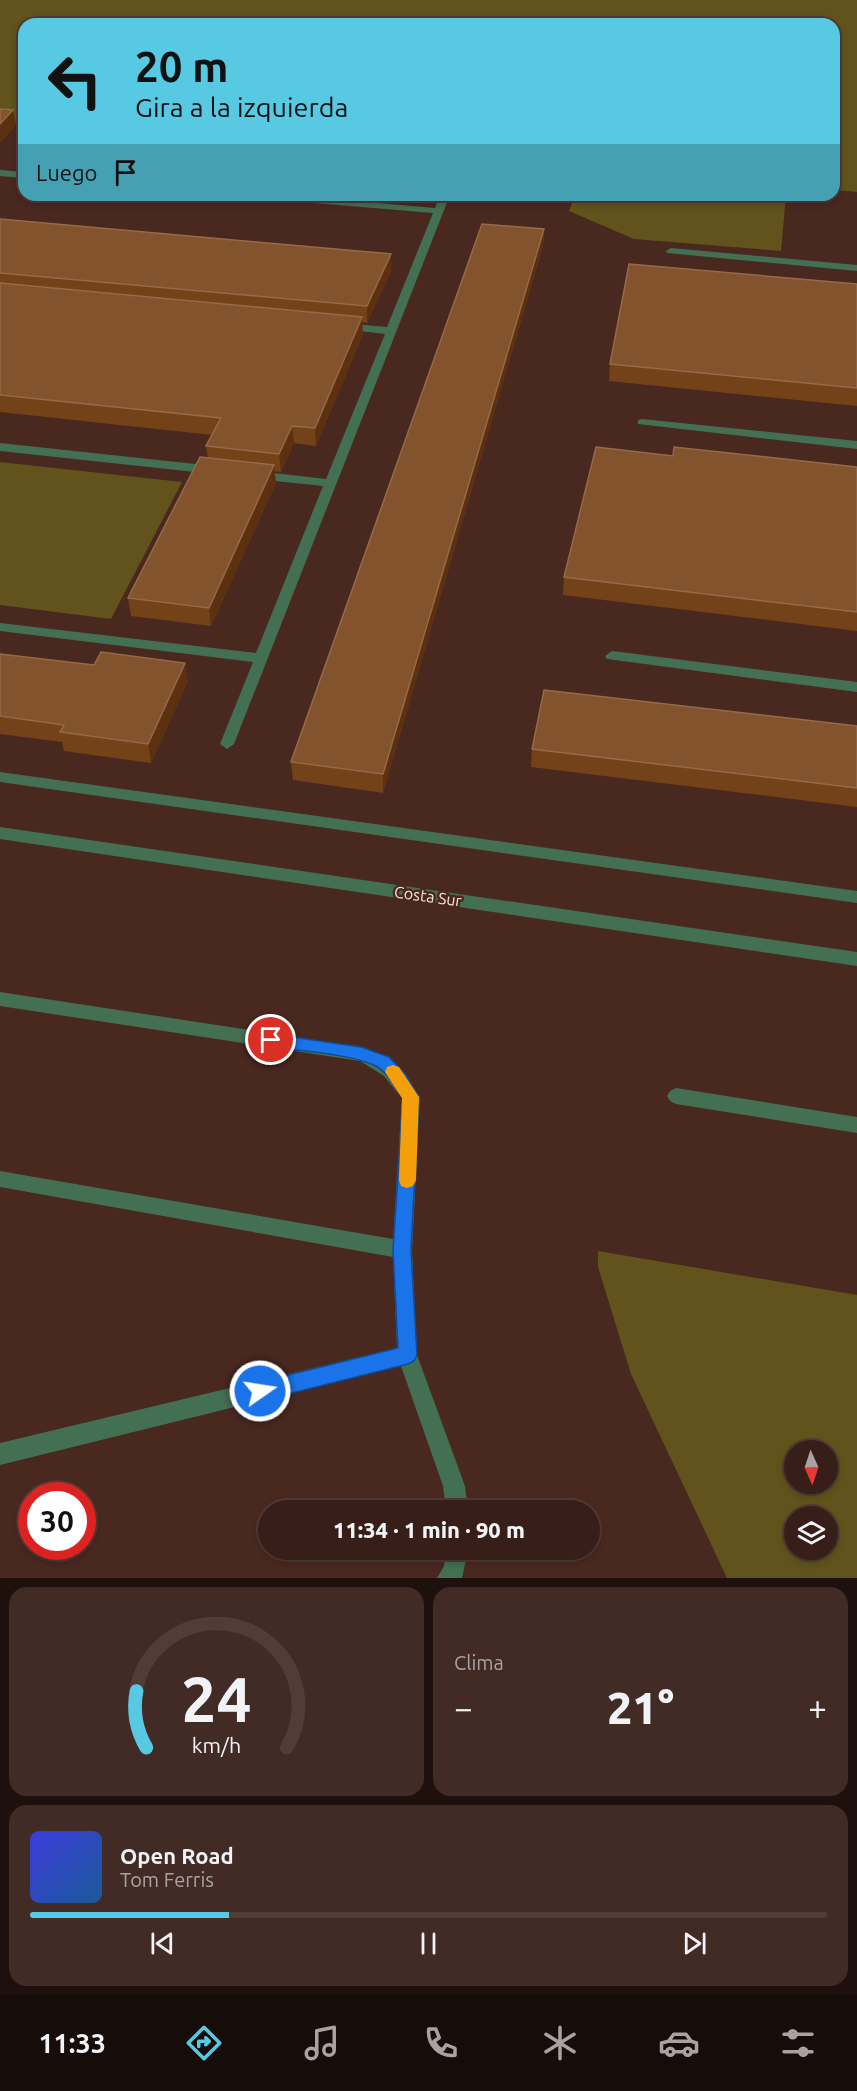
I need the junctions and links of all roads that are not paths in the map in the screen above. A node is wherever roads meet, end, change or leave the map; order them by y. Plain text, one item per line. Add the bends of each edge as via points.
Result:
1 (0, 173) edge
2 (18, 174) edge
3 (324, 201) edge
4 (442, 201) edge
5 (438, 211) junction
6 (671, 251) dead end
7 (857, 268) edge
8 (332, 325) edge
9 (391, 331) junction
10 (642, 422) dead end
11 (857, 445) edge
12 (0, 447) edge
13 (224, 471) edge
14 (248, 474) edge
15 (330, 483) junction
16 (0, 627) edge
17 (612, 656) dead end
18 (261, 658) junction
19 (857, 687) edge
20 (226, 744) dead end
21 (0, 777) edge
22 (0, 833) edge
23 (857, 897) edge
24 (857, 959) edge
25 (0, 999) edge
26 (676, 1096) dead end
27 (857, 1125) edge
28 (0, 1179) edge
29 (402, 1250) junction
30 (408, 1355) junction
31 (0, 1454) edge
32 (456, 1500) edge
33 (456, 1560) edge
34 (448, 1578) edge

1 - 2 street
3 - 5 street
4 - 5 street
5 - 9 street
6 - 7 street
8 - 9 street
9 - 15 street
10 - 11 street
12 - 13 street
14 - 15 street
15 - 18 street
16 - 18 street
17 - 19 street
18 - 20 street
21 - 23 street
22 - 24 street, Costa Sur
25 - 29 street via 361,1054 383,1062 411,1097
26 - 27 street
28 - 29 street
29 - 30 street
30 - 31 street
30 - 32 street
33 - 34 street

